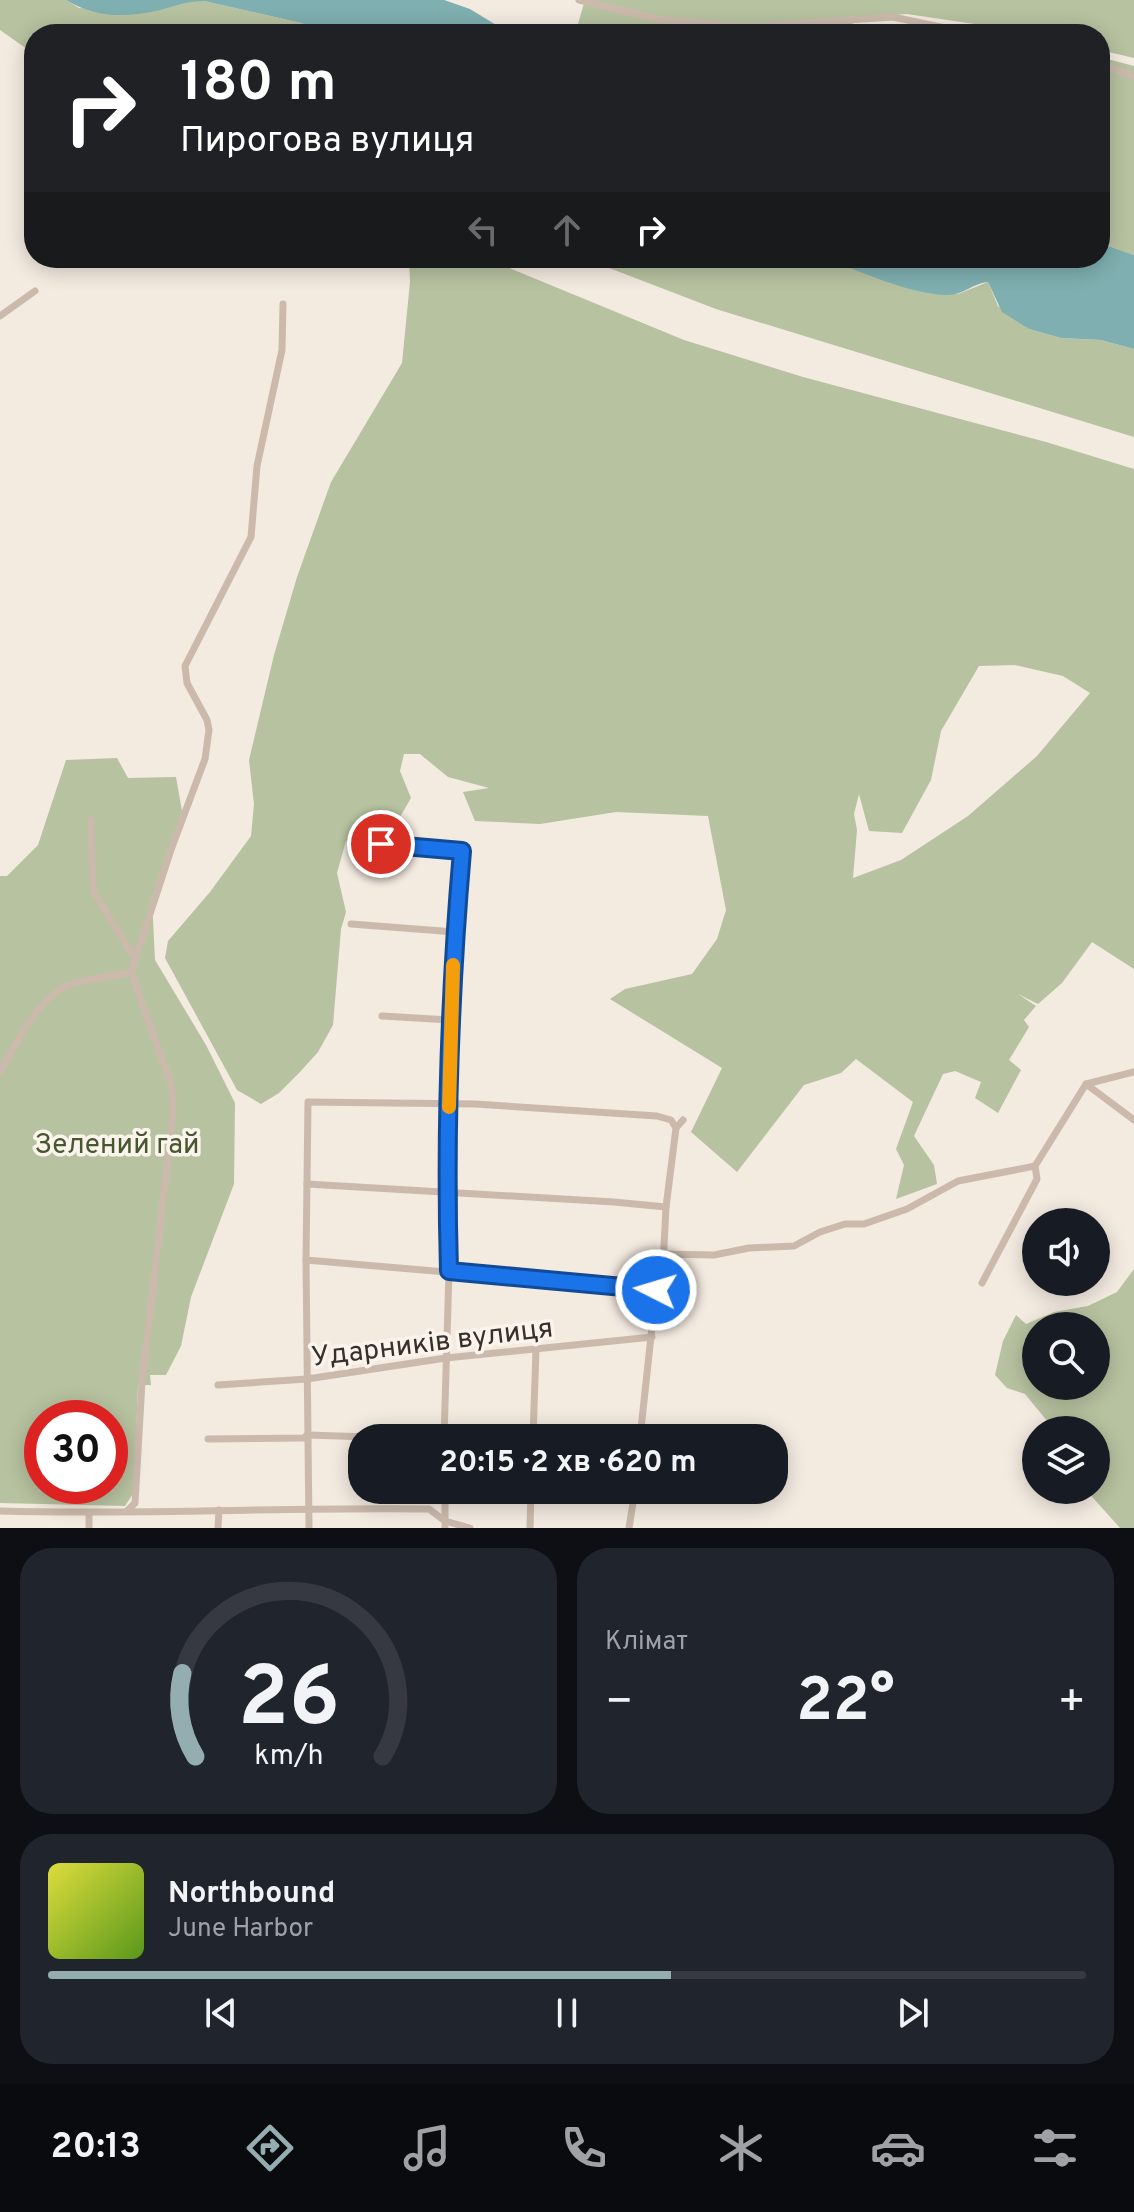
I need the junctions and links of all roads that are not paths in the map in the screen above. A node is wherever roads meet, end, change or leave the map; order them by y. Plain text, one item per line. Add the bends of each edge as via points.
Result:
1 (579, 0) edge
2 (711, 24) edge
3 (788, 24) edge
4 (926, 24) edge
5 (1110, 67) edge
6 (1134, 77) edge
7 (35, 291) dead end
8 (283, 304) dead end
9 (0, 316) edge
10 (91, 820) dead end
11 (381, 844) dead end
12 (351, 924) dead end
13 (455, 932) junction
14 (134, 957) junction
15 (131, 972) junction
16 (382, 1016) dead end
17 (450, 1020) junction
18 (0, 1072) edge
19 (1134, 1072) edge
20 (1086, 1084) junction
21 (449, 1103) junction
22 (683, 1120) dead end
23 (1134, 1120) edge
24 (676, 1128) junction
25 (1035, 1166) junction
26 (307, 1184) junction
27 (446, 1191) junction
28 (666, 1207) junction
29 (663, 1254) junction
30 (306, 1260) junction
31 (449, 1271) junction
32 (982, 1283) dead end
33 (656, 1290) junction
34 (652, 1337) junction
35 (536, 1349) junction
36 (446, 1358) junction
37 (307, 1379) junction
38 (218, 1385) dead end
39 (444, 1424) edge
40 (533, 1424) edge
41 (642, 1424) edge
42 (307, 1435) junction
43 (348, 1436) edge
44 (208, 1439) dead end
45 (445, 1504) edge
46 (531, 1504) edge
47 (633, 1504) edge
48 (308, 1507) junction
49 (128, 1510) junction
50 (219, 1510) junction
51 (0, 1511) edge
52 (89, 1514) junction
53 (445, 1525) edge
54 (89, 1528) edge
55 (218, 1528) edge
56 (309, 1528) edge
57 (470, 1528) edge
58 (530, 1528) edge
59 (629, 1528) edge

1 - 2 street via 658,19
3 - 4 street via 893,17
5 - 6 street
7 - 9 street
8 - 14 street via 282,350 257,466 251,537 185,666 187,683 207,720 205,759
10 - 14 street via 93,891
11 - 13 street via 462,851
12 - 13 street
13 - 17 street
14 - 15 street
15 - 18 street via 66,986 29,1021
15 - 49 street via 172,1087 173,1116 142,1382 135,1503
16 - 17 street
17 - 21 street
19 - 20 street
20 - 23 street
20 - 25 street
21 - 24 street via 657,1116 671,1120
21 - 26 street via 308,1102
21 - 27 street
22 - 24 street
24 - 28 street
25 - 29 street via 958,1181 907,1209 820,1232 794,1246 714,1255
25 - 32 street via 1037,1179
26 - 27 street
26 - 30 street
27 - 28 street
27 - 31 street
28 - 29 street
29 - 33 street
30 - 31 street
30 - 37 street
31 - 33 street
31 - 36 street
33 - 34 street
34 - 35 street, Ударників вулиця
34 - 41 street
35 - 36 street, Ударників вулиця
35 - 40 street
36 - 37 street, Ударників вулиця
36 - 39 street
37 - 38 street, Ударників вулиця
37 - 42 street
42 - 43 street
42 - 44 street
42 - 48 street
45 - 53 street
46 - 58 street
47 - 59 street
48 - 50 street
48 - 53 street via 429,1509
48 - 56 street
49 - 50 street
49 - 52 street
50 - 55 street
51 - 52 street
52 - 54 street
53 - 57 street

